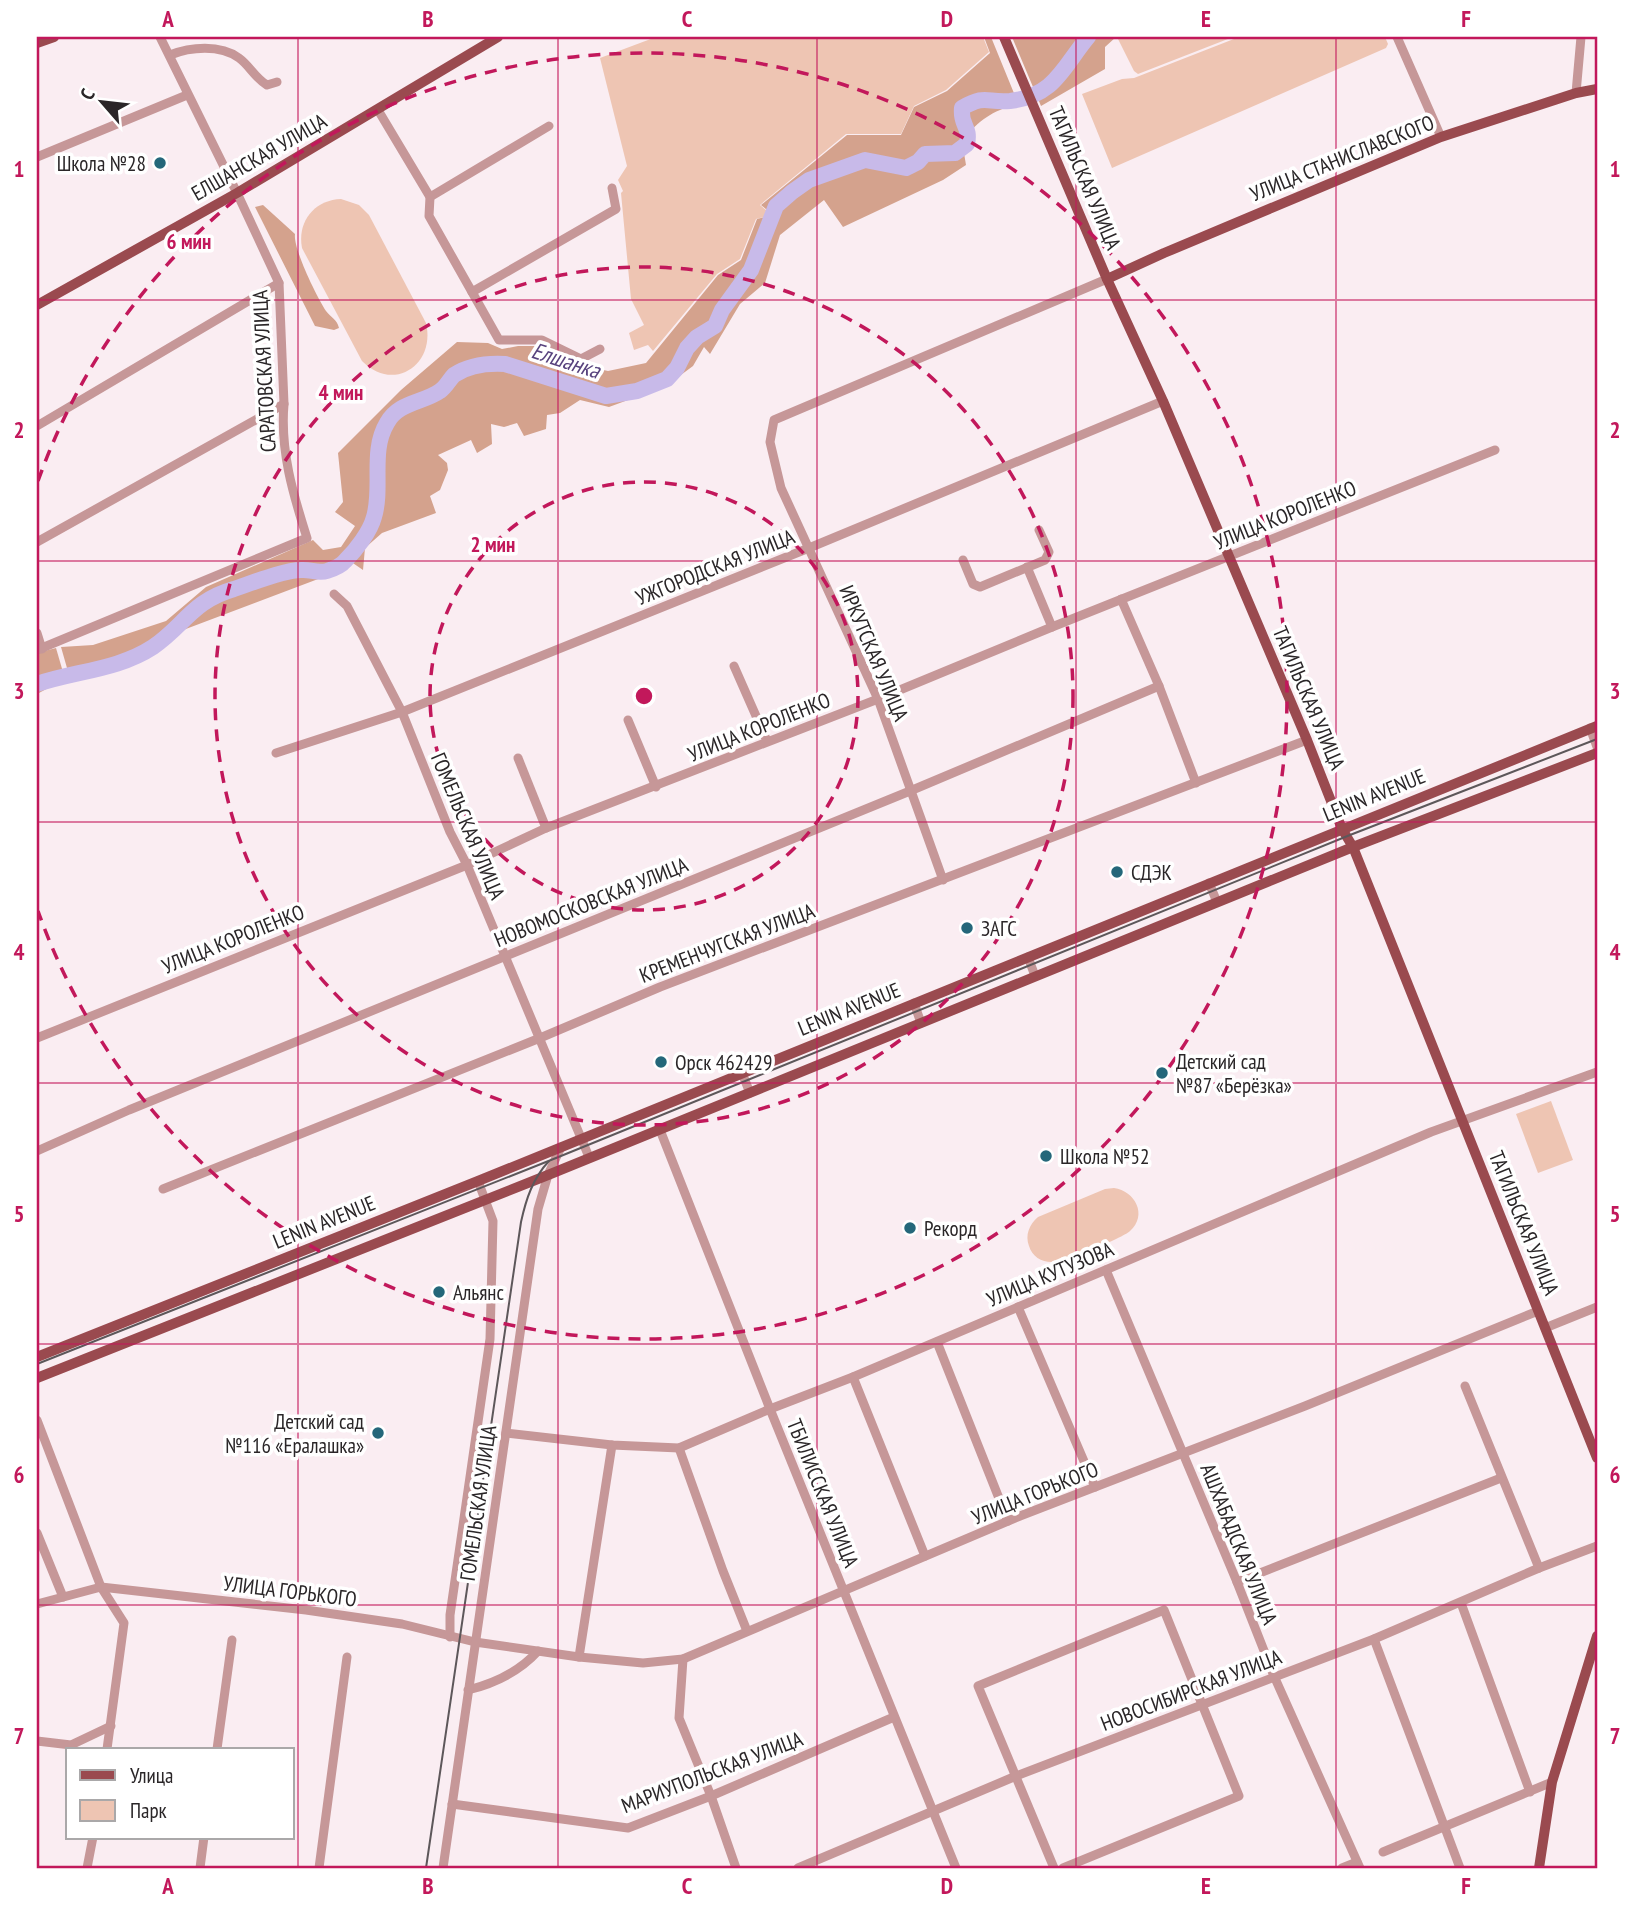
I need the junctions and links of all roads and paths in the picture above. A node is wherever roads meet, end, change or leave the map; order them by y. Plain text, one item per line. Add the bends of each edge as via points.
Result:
1 (54, 37) edge
2 (160, 37) edge
3 (498, 37) edge
4 (1004, 37) edge
5 (1397, 37) edge
6 (1581, 37) edge
7 (37, 43) edge
8 (170, 55) junction
9 (277, 82) dead end
10 (1597, 89) edge
11 (1576, 93) junction
12 (187, 95) junction
13 (378, 110) junction
14 (549, 126) dead end
15 (1441, 137) junction
16 (37, 157) edge
17 (612, 188) dead end
18 (237, 193) junction
19 (430, 197) junction
20 (1107, 279) junction
21 (279, 283) junction
22 (472, 292) junction
23 (37, 305) edge
24 (600, 349) dead end
25 (1163, 401) junction
26 (284, 404) junction
27 (37, 426) edge
28 (1495, 450) dead end
29 (1039, 530) dead end
30 (37, 542) edge
31 (809, 548) junction
32 (1228, 558) junction
33 (963, 560) dead end
34 (1027, 567) junction
35 (334, 594) dead end
36 (1121, 599) junction
37 (1052, 627) junction
38 (37, 633) edge
39 (39, 650) edge
40 (734, 666) dead end
41 (1159, 686) junction
42 (878, 699) junction
43 (402, 712) junction
44 (628, 720) dead end
45 (1594, 727) edge
46 (1307, 740) junction
47 (767, 741) junction
48 (1597, 747) edge
49 (276, 753) dead end
50 (1597, 753) edge
51 (518, 758) dead end
52 (1196, 783) junction
53 (656, 787) junction
54 (910, 791) junction
55 (547, 828) junction
56 (1342, 829) junction
57 (1353, 847) junction
58 (467, 865) junction
59 (943, 880) junction
60 (1209, 883) junction
61 (1217, 902) junction
62 (1074, 938) junction
63 (1081, 956) junction
64 (505, 957) junction
65 (1028, 957) junction
66 (1035, 976) junction
67 (914, 1003) junction
68 (921, 1023) junction
69 (37, 1038) edge
70 (540, 1038) junction
71 (1597, 1072) edge
72 (742, 1073) junction
73 (750, 1093) junction
74 (1461, 1119) junction
75 (660, 1130) junction
76 (582, 1139) junction
77 (561, 1147) junction
78 (37, 1151) edge
79 (589, 1157) junction
80 (548, 1175) junction
81 (478, 1181) junction
82 (163, 1189) dead end
83 (485, 1199) junction
84 (1106, 1270) junction
85 (204, 1292) junction
86 (1018, 1307) junction
87 (1597, 1307) edge
88 (211, 1308) junction
89 (1538, 1311) junction
90 (1545, 1328) junction
91 (937, 1342) junction
92 (37, 1357) edge
93 (853, 1377) junction
94 (37, 1378) edge
95 (1465, 1386) dead end
96 (770, 1409) junction
97 (37, 1420) edge
98 (506, 1433) junction
99 (612, 1445) junction
100 (679, 1448) junction
101 (1183, 1454) junction
102 (1597, 1458) edge
103 (1501, 1478) junction
104 (1095, 1488) junction
105 (1008, 1521) junction
106 (37, 1533) edge
107 (1597, 1546) edge
108 (925, 1556) junction
109 (1539, 1568) junction
110 (1237, 1582) junction
111 (102, 1587) junction
112 (844, 1590) junction
113 (63, 1597) junction
114 (1461, 1602) junction
115 (37, 1604) edge
116 (747, 1631) junction
117 (1597, 1636) edge
118 (450, 1637) junction
119 (1374, 1639) junction
120 (232, 1640) dead end
121 (475, 1642) junction
122 (538, 1651) junction
123 (347, 1657) dead end
124 (579, 1657) junction
125 (683, 1659) junction
126 (1273, 1676) junction
127 (468, 1690) junction
128 (1202, 1704) junction
129 (894, 1717) junction
130 (111, 1726) junction
131 (37, 1741) edge
132 (107, 1748) edge
133 (217, 1748) edge
134 (1016, 1776) junction
135 (1552, 1782) junction
136 (1530, 1791) junction
137 (711, 1796) junction
138 (452, 1804) junction
139 (933, 1811) junction
140 (1446, 1827) junction
141 (93, 1839) edge
142 (204, 1839) edge
143 (1383, 1852) dead end
144 (1359, 1865) edge
145 (87, 1868) edge
146 (200, 1868) edge
147 (319, 1868) edge
148 (443, 1868) edge
149 (736, 1868) edge
150 (798, 1868) edge
151 (956, 1868) edge
152 (1054, 1868) edge
153 (1063, 1868) edge
154 (1342, 1868) edge
155 (1460, 1868) edge
156 (1539, 1868) edge

1 - 7 main road
2 - 8 street, САРАТОВСКАЯ УЛИЦА
3 - 13 main road, ЕЛШАНСКАЯ УЛИЦА
4 - 20 main road, ТАГИЛЬСКАЯ УЛИЦА
5 - 15 street
6 - 11 street
8 - 9 street via 193,48 232,54 258,80 267,85
8 - 12 street, САРАТОВСКАЯ УЛИЦА
10 - 11 main road, УЛИЦА СТАНИСЛАВСКОГО
11 - 15 main road, УЛИЦА СТАНИСЛАВСКОГО
12 - 16 street
12 - 18 street, САРАТОВСКАЯ УЛИЦА
13 - 18 main road, ЕЛШАНСКАЯ УЛИЦА
13 - 19 street
14 - 19 street
15 - 20 main road, УЛИЦА СТАНИСЛАВСКОГО
17 - 22 street via 615,209
18 - 21 street, САРАТОВСКАЯ УЛИЦА
18 - 23 main road, ЕЛШАНСКАЯ УЛИЦА
19 - 22 street via 429,216
20 - 25 main road, ТАГИЛЬСКАЯ УЛИЦА
20 - 31 street, ИРКУТСКАЯ УЛИЦА via 774,420 770,442 781,488
21 - 26 street, САРАТОВСКАЯ УЛИЦА
21 - 27 street
22 - 24 street via 499,340 542,340 580,359
25 - 31 street, УЖГОРОДСКАЯ УЛИЦА
25 - 32 main road, ТАГИЛЬСКАЯ УЛИЦА
26 - 30 street
26 - 39 street, САРАТОВСКАЯ УЛИЦА via 290,482 307,538
28 - 32 street, УЛИЦА КОРОЛЕНКО
29 - 34 street via 1049,552 1045,560
31 - 42 street, ИРКУТСКАЯ УЛИЦА
31 - 43 street, УЖГОРОДСКАЯ УЛИЦА
32 - 36 street, УЛИЦА КОРОЛЕНКО
32 - 46 main road, ТАГИЛЬСКАЯ УЛИЦА
33 - 34 street via 973,584 980,587
34 - 37 street
35 - 43 street, ГОМЕЛЬСКАЯ УЛИЦА via 347,606
36 - 37 street, УЛИЦА КОРОЛЕНКО
36 - 41 street
37 - 42 street, УЛИЦА КОРОЛЕНКО
38 - 39 street
40 - 47 street
41 - 52 street
41 - 54 street, НОВОМОСКОВСКАЯ УЛИЦА
42 - 47 street, УЛИЦА КОРОЛЕНКО
42 - 54 street, ИРКУТСКАЯ УЛИЦА
43 - 49 street, УЖГОРОДСКАЯ УЛИЦА
43 - 58 street, ГОМЕЛЬСКАЯ УЛИЦА
44 - 53 street
45 - 48 street
45 - 56 main road, LENIN AVENUE
46 - 52 street, КРЕМЕНЧУГСКАЯ УЛИЦА
46 - 56 main road, ТАГИЛЬСКАЯ УЛИЦА
47 - 53 street, УЛИЦА КОРОЛЕНКО
50 - 57 main road, LENIN AVENUE
51 - 55 street
52 - 59 street, КРЕМЕНЧУГСКАЯ УЛИЦА
53 - 55 street, УЛИЦА КОРОЛЕНКО
54 - 59 street, ИРКУТСКАЯ УЛИЦА
54 - 64 street, НОВОМОСКОВСКАЯ УЛИЦА
55 - 58 street, УЛИЦА КОРОЛЕНКО
56 - 57 main road, ТАГИЛЬСКАЯ УЛИЦА
56 - 60 main road, LENIN AVENUE
57 - 61 main road, LENIN AVENUE
57 - 74 main road, ТАГИЛЬСКАЯ УЛИЦА
58 - 64 street, ГОМЕЛЬСКАЯ УЛИЦА
58 - 69 street, УЛИЦА КОРОЛЕНКО
59 - 70 street, КРЕМЕНЧУГСКАЯ УЛИЦА via 660,987
60 - 61 street
60 - 62 main road, LENIN AVENUE
61 - 63 main road, LENIN AVENUE
62 - 63 street
62 - 65 main road, LENIN AVENUE
63 - 66 main road, LENIN AVENUE
64 - 70 street, ГОМЕЛЬСКАЯ УЛИЦА
64 - 78 street, НОВОМОСКОВСКАЯ УЛИЦА
65 - 66 street
65 - 67 main road, LENIN AVENUE
66 - 68 main road, LENIN AVENUE
67 - 68 street
67 - 72 main road, LENIN AVENUE
68 - 73 main road, LENIN AVENUE
70 - 76 street, ГОМЕЛЬСКАЯ УЛИЦА
70 - 82 street, КРЕМЕНЧУГСКАЯ УЛИЦА
71 - 74 street, УЛИЦА КУТУЗОВА
72 - 73 street
72 - 76 main road, LENIN AVENUE
73 - 75 main road, LENIN AVENUE
74 - 84 street, УЛИЦА КУТУЗОВА
74 - 89 main road, ТАГИЛЬСКАЯ УЛИЦА
75 - 79 main road, LENIN AVENUE
75 - 96 street, ТБИЛИССКАЯ УЛИЦА
76 - 77 main road, LENIN AVENUE
76 - 79 street, ГОМЕЛЬСКАЯ УЛИЦА
77 - 80 street, ГОМЕЛЬСКАЯ УЛИЦА
77 - 81 main road, LENIN AVENUE
79 - 80 main road, LENIN AVENUE
80 - 83 main road, LENIN AVENUE
80 - 98 street, ГОМЕЛЬСКАЯ УЛИЦА via 538,1209
81 - 83 street, ГОМЕЛЬСКАЯ УЛИЦА
81 - 85 main road, LENIN AVENUE
83 - 88 main road, LENIN AVENUE
83 - 118 street, ГОМЕЛЬСКАЯ УЛИЦА via 493,1220 490,1339
84 - 86 street, УЛИЦА КУТУЗОВА
84 - 101 street, АШХАБАДСКАЯ УЛИЦА
85 - 88 street
85 - 92 main road, LENIN AVENUE
86 - 91 street, УЛИЦА КУТУЗОВА
86 - 104 street
87 - 90 street
88 - 94 main road, LENIN AVENUE
89 - 90 main road, ТАГИЛЬСКАЯ УЛИЦА
89 - 101 street, УЛИЦА ГОРЬКОГО
90 - 102 main road, ТАГИЛЬСКАЯ УЛИЦА
91 - 93 street, УЛИЦА КУТУЗОВА
91 - 105 street
93 - 96 street, УЛИЦА КУТУЗОВА
93 - 108 street
95 - 103 street
96 - 100 street, УЛИЦА КУТУЗОВА
96 - 112 street, ТБИЛИССКАЯ УЛИЦА
97 - 111 street
98 - 99 street, УЛИЦА КУТУЗОВА
98 - 121 street, ГОМЕЛЬСКАЯ УЛИЦА
99 - 100 street, УЛИЦА КУТУЗОВА
99 - 124 street
100 - 116 street
101 - 104 street, УЛИЦА ГОРЬКОГО
101 - 110 street, АШХАБАДСКАЯ УЛИЦА
103 - 109 street
103 - 110 street
104 - 105 street, УЛИЦА ГОРЬКОГО
105 - 108 street, УЛИЦА ГОРЬКОГО
106 - 113 street
107 - 109 street, НОВОСИБИРСКАЯ УЛИЦА
108 - 112 street, УЛИЦА ГОРЬКОГО
109 - 114 street, НОВОСИБИРСКАЯ УЛИЦА
110 - 126 street, АШХАБАДСКАЯ УЛИЦА
111 - 113 street, УЛИЦА ГОРЬКОГО
111 - 118 street, УЛИЦА ГОРЬКОГО via 402,1623
111 - 130 street via 124,1623
112 - 116 street, УЛИЦА ГОРЬКОГО
112 - 129 street, ТБИЛИССКАЯ УЛИЦА
113 - 115 street, УЛИЦА ГОРЬКОГО
114 - 119 street, НОВОСИБИРСКАЯ УЛИЦА
114 - 136 street
116 - 125 street, УЛИЦА ГОРЬКОГО
117 - 135 main road
118 - 121 street, УЛИЦА ГОРЬКОГО
119 - 126 street, НОВОСИБИРСКАЯ УЛИЦА
119 - 140 street
120 - 133 street
121 - 122 street, УЛИЦА ГОРЬКОГО
121 - 127 street, ГОМЕЛЬСКАЯ УЛИЦА
122 - 124 street, УЛИЦА ГОРЬКОГО
122 - 127 street via 505,1678
123 - 147 street
124 - 125 street, УЛИЦА ГОРЬКОГО via 643,1663
125 - 137 street via 680,1718
126 - 128 street, НОВОСИБИРСКАЯ УЛИЦА
126 - 144 street, АШХАБАДСКАЯ УЛИЦА
127 - 138 street, ГОМЕЛЬСКАЯ УЛИЦА
128 - 134 street, НОВОСИБИРСКАЯ УЛИЦА
128 - 134 street via 1164,1610 978,1686
128 - 153 street via 1239,1796
129 - 137 street, МАРИУПОЛЬСКАЯ УЛИЦА
129 - 139 street, ТБИЛИССКАЯ УЛИЦА
130 - 131 street via 71,1745
130 - 132 street
134 - 139 street, НОВОСИБИРСКАЯ УЛИЦА
134 - 152 street
135 - 136 street
135 - 156 main road
136 - 140 street
137 - 138 street, МАРИУПОЛЬСКАЯ УЛИЦА via 628,1828
137 - 149 street
138 - 148 street, ГОМЕЛЬСКАЯ УЛИЦА
139 - 150 street, НОВОСИБИРСКАЯ УЛИЦА
139 - 151 street, ТБИЛИССКАЯ УЛИЦА
140 - 143 street
140 - 155 street
141 - 145 street
142 - 146 street
144 - 154 street

